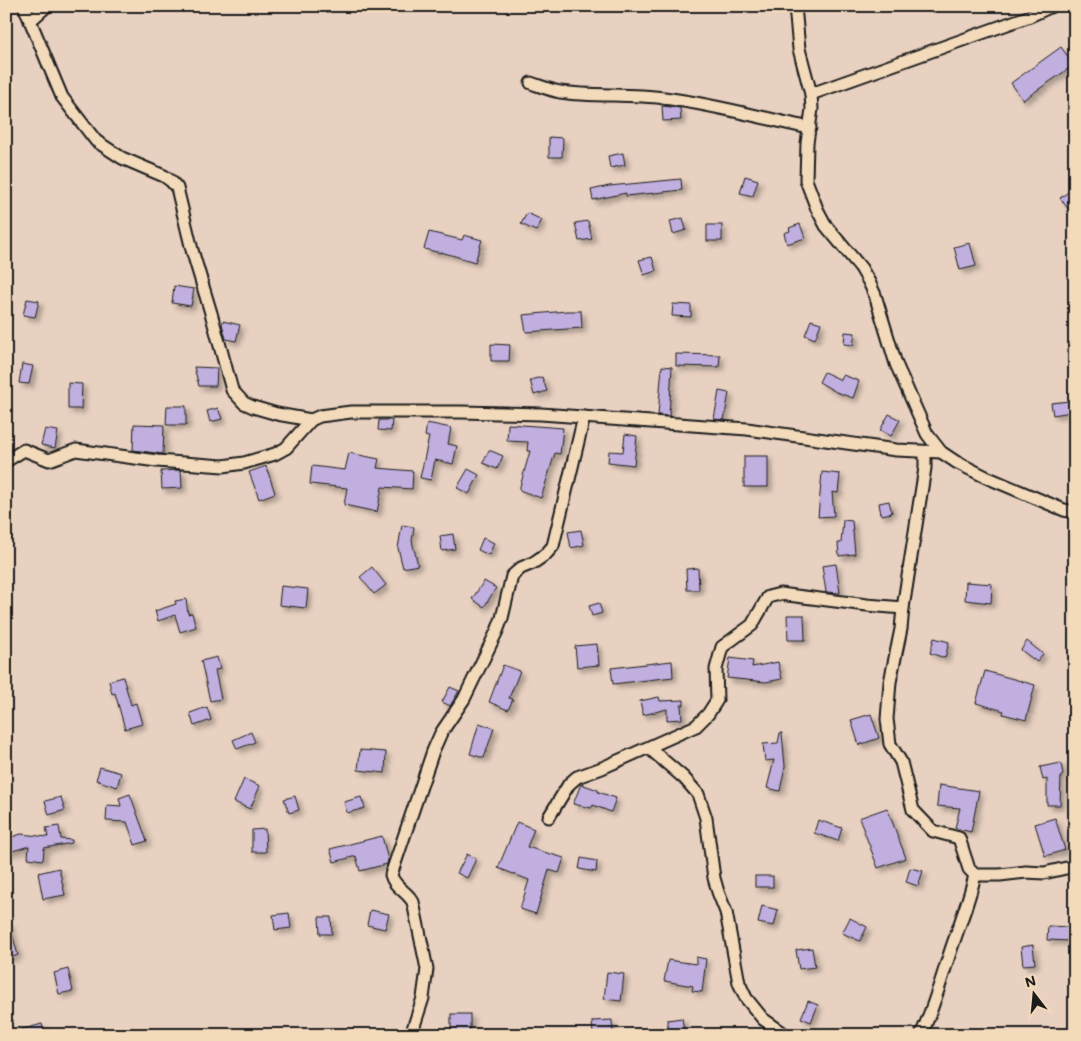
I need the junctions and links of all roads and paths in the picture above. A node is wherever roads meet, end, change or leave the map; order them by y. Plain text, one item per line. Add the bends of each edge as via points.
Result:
1 (24, 6) edge
2 (47, 6) edge
3 (795, 6) edge
4 (1052, 6) edge
5 (30, 21) junction
6 (531, 83) dead end
7 (811, 94) junction
8 (810, 128) junction
9 (584, 418) junction
10 (311, 420) junction
11 (925, 452) junction
12 (941, 452) junction
13 (6, 461) edge
14 (1075, 512) edge
15 (903, 608) junction
16 (649, 748) junction
17 (550, 817) dead end
18 (1075, 866) edge
19 (976, 875) junction
20 (411, 1035) edge
21 (786, 1035) edge
22 (921, 1035) edge

1 - 5 street
2 - 5 street
3 - 7 street via 799,49
4 - 7 street
5 - 10 street via 62,97 96,141 122,158 164,176 176,188 232,390 244,403 253,407
6 - 8 street via 559,92 666,98
7 - 8 street
8 - 12 street via 806,180 816,209 869,282 896,364 927,434
9 - 10 street via 540,414 351,412
9 - 11 street via 747,429
9 - 20 street via 554,546 512,576 497,631 464,699 433,751 391,875 413,902 427,970 423,998
10 - 13 street via 286,448 244,463 223,466 76,450 49,460 24,450
11 - 12 street
11 - 15 street
12 - 14 street via 986,477
15 - 16 street via 780,594 768,597 752,625 722,646 716,669 717,700 708,714 696,726
15 - 19 street via 890,682 887,719 890,744 901,762 912,810 933,831 959,838 969,869
16 - 17 street via 577,777 569,784
16 - 21 street via 698,794 706,818 714,878 726,912 739,983 763,1019
18 - 19 street via 1044,873
19 - 22 street via 940,989

